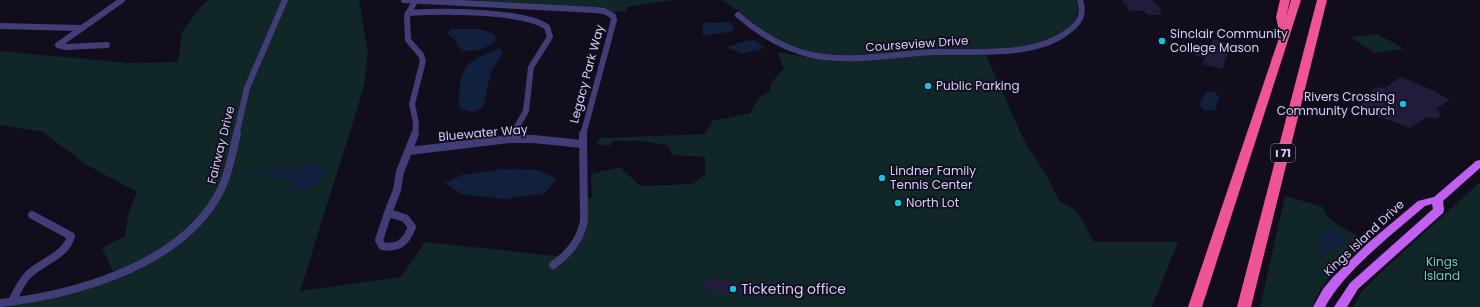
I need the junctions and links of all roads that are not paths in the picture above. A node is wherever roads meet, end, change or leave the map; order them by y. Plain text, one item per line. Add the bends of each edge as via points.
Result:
1 (122, 0) edge
2 (285, 0) edge
3 (404, 0) edge
4 (1080, 0) edge
5 (1285, 0) edge
6 (1296, 0) edge
7 (1322, 0) edge
8 (415, 1) edge
9 (408, 12) junction
10 (738, 15) dead end
11 (0, 26) edge
12 (80, 28) junction
13 (1285, 36) junction
14 (107, 45) dead end
15 (509, 139) junction
16 (582, 144) junction
17 (409, 151) junction
18 (1480, 163) edge
19 (1437, 200) junction
20 (388, 213) junction
21 (32, 215) dead end
22 (554, 266) dead end
23 (12, 301) junction
24 (0, 303) edge
25 (1195, 307) edge
26 (1244, 307) edge
27 (1319, 307) edge
28 (1340, 307) edge

1 - 12 street
2 - 23 street, Fairway Drive via 252,73 227,176 208,212 174,243 115,275 70,291
3 - 8 street, Legacy Park Way
4 - 10 street, Courseview Drive via 1082,10 1079,22 1073,29 1042,44 1008,50 930,52 862,59 826,57 788,49 763,37
5 - 13 highway via 1281,17
6 - 13 highway
7 - 26 highway, I 71
8 - 9 street
8 - 16 street, Legacy Park Way via 595,10 610,13 614,20 583,131
9 - 15 street via 443,10 493,14 535,21 549,29 550,37 531,67 526,111
9 - 17 street via 408,40 423,61 412,104 416,122 415,135
11 - 12 street
12 - 14 street via 59,46
13 - 25 highway
15 - 16 street, Bluewater Way
15 - 17 street, Bluewater Way
16 - 22 street, Legacy Park Way via 582,233 574,247
17 - 20 street
18 - 19 main road, Kings Island Drive
19 - 27 main road, Kings Island Drive via 1422,203 1372,246 1327,292
19 - 28 main road via 1439,210 1354,286
20 - 20 street via 379,240 382,246 388,247 405,242 412,227 410,221 402,216
21 - 23 street via 69,234 70,241 66,248 28,275
23 - 24 street, Fairway Drive

